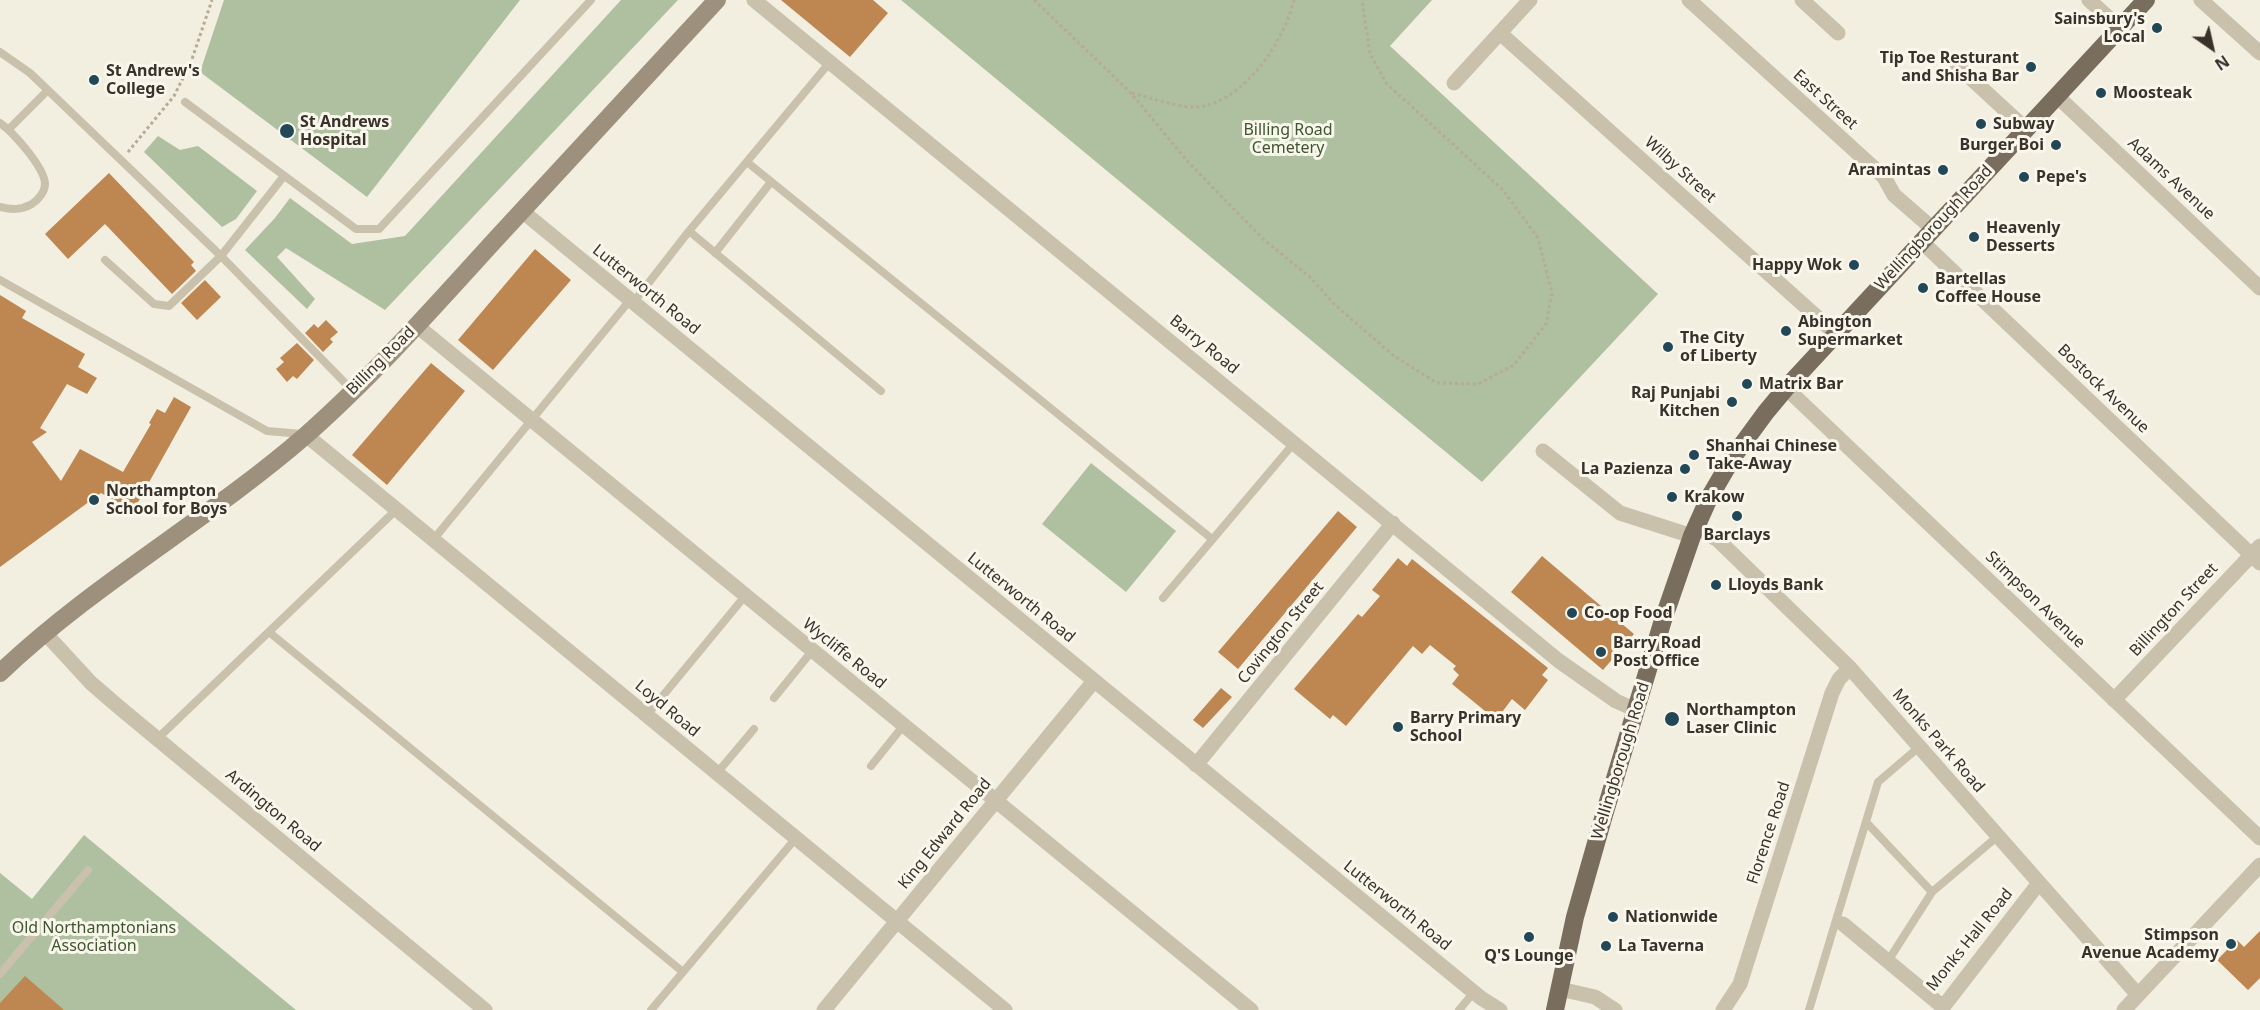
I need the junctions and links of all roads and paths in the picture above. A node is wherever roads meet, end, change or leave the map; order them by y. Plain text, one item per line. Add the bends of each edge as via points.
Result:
1 (212, 0) edge
2 (591, 0) edge
3 (717, 0) edge
4 (754, 0) edge
5 (1034, 0) edge
6 (1294, 0) edge
7 (1362, 0) edge
8 (1530, 0) edge
9 (1689, 0) edge
10 (1802, 0) edge
11 (2089, 0) edge
12 (2146, 0) edge
13 (2201, 0) edge
14 (2120, 28) junction
15 (1500, 33) junction
16 (1838, 33) dead end
17 (0, 52) edge
18 (2260, 52) edge
19 (1950, 59) dead end
20 (830, 62) junction
21 (1454, 83) dead end
22 (48, 90) junction
23 (1130, 92) junction
24 (2058, 97) junction
25 (185, 102) dead end
26 (0, 123) edge
27 (9, 129) junction
28 (2027, 130) junction
29 (121, 160) junction
30 (747, 162) junction
31 (284, 176) junction
32 (771, 182) junction
33 (0, 207) edge
34 (522, 211) junction
35 (689, 231) junction
36 (1927, 235) junction
37 (715, 253) junction
38 (221, 256) junction
39 (105, 260) dead end
40 (0, 280) edge
41 (2260, 288) edge
42 (632, 301) junction
43 (416, 325) junction
44 (1836, 334) junction
45 (1786, 388) junction
46 (352, 390) junction
47 (881, 391) dead end
48 (532, 421) junction
49 (306, 435) junction
50 (1294, 443) junction
51 (1543, 451) dead end
52 (396, 510) junction
53 (1393, 523) junction
54 (1694, 532) junction
55 (1212, 539) junction
56 (433, 540) junction
57 (2257, 554) edge
58 (745, 596) junction
59 (1163, 598) dead end
60 (269, 632) junction
61 (45, 633) junction
62 (812, 651) junction
63 (1850, 668) junction
64 (0, 673) edge
65 (1095, 681) junction
66 (774, 698) dead end
67 (2114, 700) junction
68 (1636, 710) junction
69 (647, 715) junction
70 (903, 726) junction
71 (754, 729) dead end
72 (157, 739) junction
73 (1919, 747) junction
74 (1196, 765) junction
75 (871, 766) dead end
76 (717, 773) junction
77 (994, 801) junction
78 (1866, 822) junction
79 (1998, 836) junction
80 (796, 838) junction
81 (2260, 838) edge
82 (2260, 865) edge
83 (88, 870) dead end
84 (2039, 883) junction
85 (1932, 892) junction
86 (897, 921) junction
87 (1840, 921) junction
88 (1888, 961) junction
89 (683, 972) junction
90 (0, 974) edge
91 (1560, 989) junction
92 (1474, 992) junction
93 (2138, 995) junction
94 (1942, 1008) edge
95 (485, 1010) edge
96 (651, 1010) edge
97 (824, 1010) edge
98 (1005, 1010) edge
99 (1251, 1010) edge
100 (1460, 1010) edge
101 (1500, 1010) edge
102 (1555, 1010) edge
103 (1615, 1010) edge
104 (1723, 1010) edge
105 (1809, 1010) edge
106 (2124, 1010) edge

1 - 29 path via 191,62 174,96
2 - 31 lane via 379,230 356,229
3 - 34 street, Billing Road
4 - 20 street, Barry Road
5 - 23 path
6 - 23 path via 1289,20 1266,60 1235,92 1204,106 1173,105
7 - 23 path via 1370,54 1387,84 1503,190 1538,238 1552,293 1546,324 1514,365 1478,384 1437,383 1394,356 1263,239 1189,163
8 - 15 street
9 - 36 street, East Street via 1884,177
10 - 16 street
11 - 14 street
12 - 14 main road, Wellingborough Road
13 - 18 street
14 - 24 main road, Wellingborough Road
15 - 21 street
15 - 44 street, Wilby Street
17 - 22 lane
19 - 28 street
20 - 30 lane
20 - 50 street, Barry Road
22 - 27 lane
22 - 29 lane
24 - 28 main road, Wellingborough Road
24 - 41 street, Adams Avenue
25 - 31 lane
26 - 27 lane
27 - 33 lane via 40,168 45,184 36,202 12,210
28 - 36 main road, Wellingborough Road
29 - 38 lane
30 - 32 lane
30 - 35 lane
31 - 38 lane
32 - 37 lane
32 - 55 lane
34 - 42 street, Lutterworth Road
34 - 43 street, Billing Road
35 - 37 lane
35 - 42 lane
36 - 44 main road, Wellingborough Road
36 - 57 street, Bostock Avenue
37 - 47 lane
38 - 39 lane via 169,306 154,304
38 - 46 lane
40 - 49 lane via 267,431
42 - 48 lane
42 - 65 street, Lutterworth Road
43 - 46 street, Billing Road
43 - 48 street, Wycliffe Road
44 - 45 main road, Wellingborough Road
45 - 54 main road, Wellingborough Road via 1733,457
45 - 67 street, Stimpson Avenue
46 - 49 street, Billing Road
48 - 56 lane
48 - 58 street, Wycliffe Road
49 - 52 street, Loyd Road
49 - 61 street, Billing Road
50 - 53 street, Barry Road
50 - 55 lane
51 - 54 street, Monks Park Road via 1620,513
52 - 56 street, Loyd Road
52 - 60 lane
53 - 68 street, Barry Road via 1559,661 1616,701
53 - 74 street, Covington Street
54 - 63 street, Monks Park Road via 1718,540
54 - 68 main road, Wellingborough Road
55 - 59 lane
56 - 69 street, Loyd Road
57 - 67 street, Billington Street
58 - 62 street, Wycliffe Road
58 - 69 lane
60 - 72 lane
60 - 89 lane
61 - 64 street, Billing Road
61 - 72 street, Ardington Road via 91,683
62 - 66 lane
62 - 70 street, Wycliffe Road
63 - 73 street, Monks Park Road
63 - 104 street, Florence Road via 1832,693 1740,984
65 - 74 street, Lutterworth Road
65 - 77 street, King Edward Road
67 - 81 street, Stimpson Avenue
68 - 91 main road, Wellingborough Road via 1575,917
69 - 76 street, Loyd Road
70 - 75 lane
70 - 77 street, Wycliffe Road
71 - 76 lane
72 - 95 street, Ardington Road
73 - 78 lane via 1878,782
73 - 79 street, Monks Park Road
74 - 92 street, Lutterworth Road
76 - 80 street, Loyd Road
77 - 86 street, King Edward Road
77 - 99 street, Wycliffe Road
78 - 85 lane
78 - 87 lane
79 - 84 street, Monks Park Road
79 - 85 lane
80 - 86 street, Loyd Road
80 - 89 lane
82 - 93 street
83 - 90 lane
84 - 93 street, Monks Park Road
84 - 94 street, Monks Hall Road
85 - 88 lane
86 - 97 street, King Edward Road
86 - 98 street, Loyd Road
87 - 88 street, Monks Hall Road
87 - 105 lane
88 - 94 street, Monks Hall Road
89 - 96 lane
91 - 102 main road, Wellingborough Road
91 - 103 street via 1595,997
92 - 100 lane
92 - 101 street, Lutterworth Road
93 - 106 street

